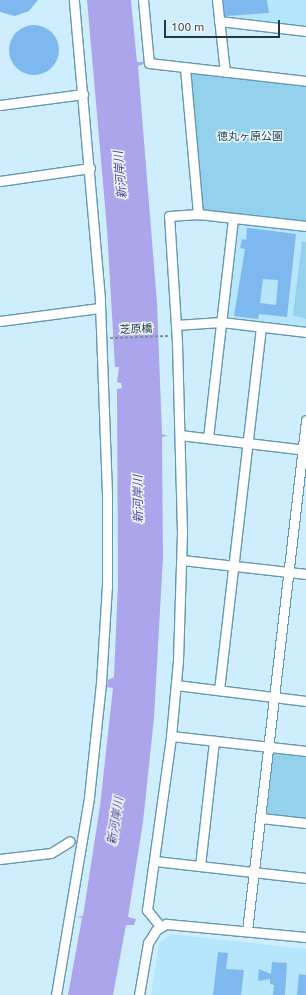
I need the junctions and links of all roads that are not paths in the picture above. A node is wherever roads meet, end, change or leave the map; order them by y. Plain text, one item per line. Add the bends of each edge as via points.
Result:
1 (74, 0) edge
2 (143, 0) edge
3 (217, 0) edge
4 (219, 21) junction
5 (306, 31) edge
6 (185, 68) junction
7 (225, 72) junction
8 (306, 81) edge
9 (84, 94) junction
10 (0, 105) edge
11 (90, 168) junction
12 (0, 181) edge
13 (198, 214) junction
14 (233, 218) junction
15 (306, 226) edge
16 (99, 308) junction
17 (0, 319) edge
18 (221, 322) junction
19 (176, 324) junction
20 (261, 327) junction
21 (306, 332) edge
22 (306, 420) edge
23 (180, 435) junction
24 (208, 438) junction
25 (248, 443) junction
26 (304, 449) edge
27 (182, 560) junction
28 (234, 566) junction
29 (289, 572) junction
30 (306, 574) edge
31 (176, 686) junction
32 (220, 690) junction
33 (274, 697) junction
34 (306, 701) edge
35 (171, 736) junction
36 (214, 741) junction
37 (269, 747) junction
38 (306, 751) edge
39 (261, 818) junction
40 (306, 823) edge
41 (70, 841) dead end
42 (0, 859) edge
43 (155, 861) junction
44 (200, 866) junction
45 (254, 872) junction
46 (306, 878) edge
47 (160, 926) junction
48 (247, 931) junction
49 (306, 937) edge
50 (56, 995) edge
51 (138, 995) edge

1 - 9 street
2 - 6 street via 149,63
3 - 4 street
4 - 5 street
4 - 7 street
6 - 7 street
6 - 13 street
7 - 8 street
9 - 10 street
9 - 11 street
11 - 12 street
11 - 16 street
13 - 14 street
13 - 19 street via 169,216
14 - 15 street
14 - 18 street
16 - 17 street
16 - 50 street via 107,494 105,624 89,797
18 - 19 street
18 - 20 street
18 - 24 street
19 - 23 street
20 - 21 street
20 - 25 street
22 - 26 street
23 - 24 street
23 - 27 street
24 - 25 street
25 - 26 street
25 - 28 street
26 - 29 street
27 - 28 street
27 - 31 street
28 - 29 street
28 - 32 street
29 - 30 street
29 - 33 street
31 - 32 street
31 - 35 street
32 - 33 street
33 - 34 street
33 - 37 street
35 - 36 street
35 - 43 street
36 - 37 street
36 - 44 street
37 - 38 street
37 - 39 street
39 - 40 street
39 - 45 street
41 - 42 street via 51,853
43 - 44 street
43 - 47 street via 147,910
44 - 45 street
45 - 46 street
45 - 48 street
47 - 48 street via 176,923
47 - 51 street via 148,943
48 - 49 street

